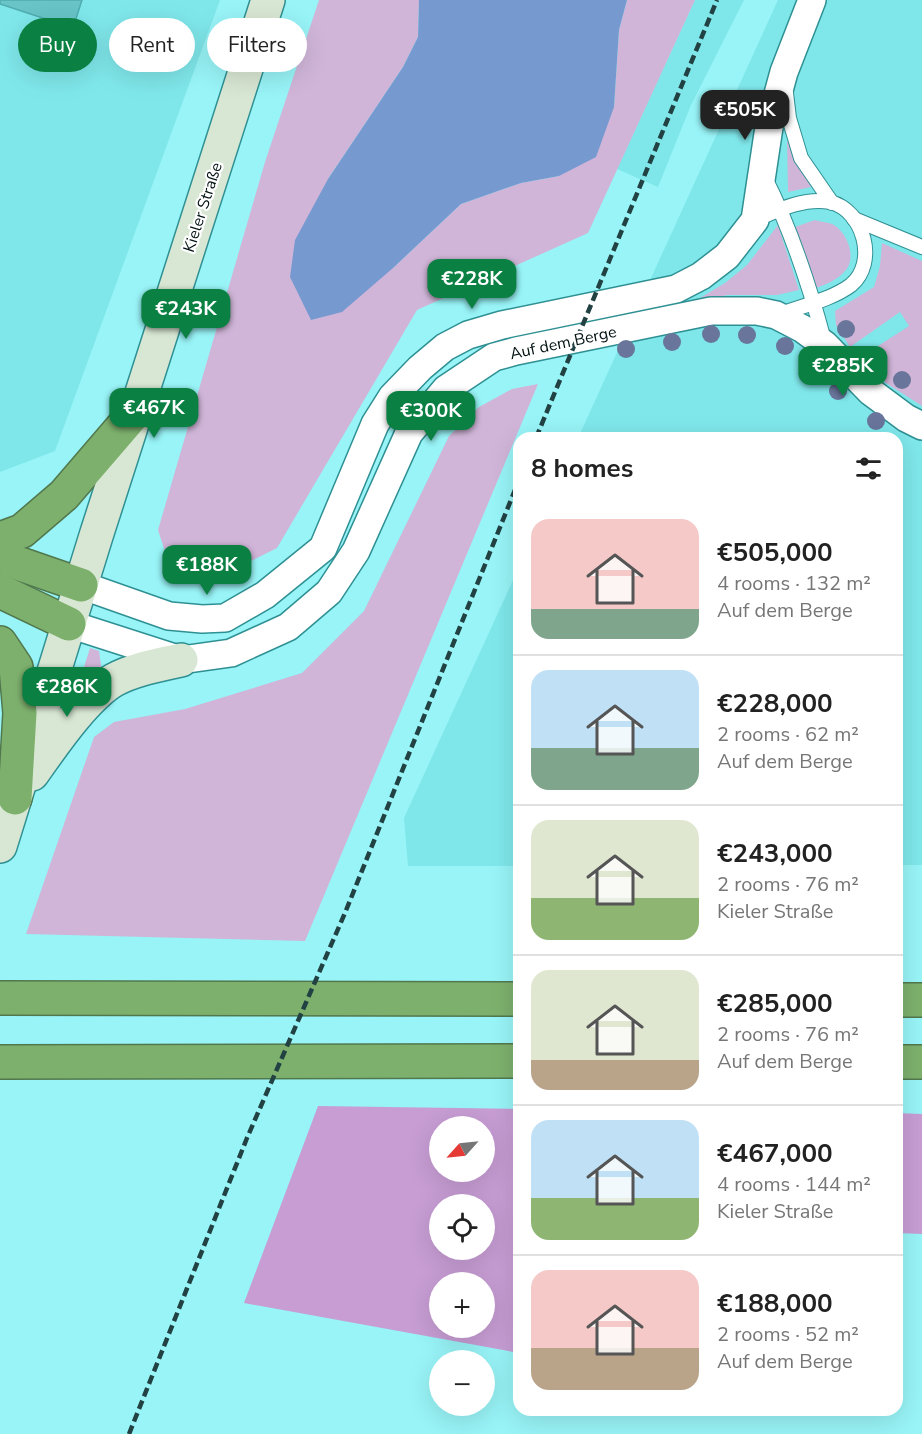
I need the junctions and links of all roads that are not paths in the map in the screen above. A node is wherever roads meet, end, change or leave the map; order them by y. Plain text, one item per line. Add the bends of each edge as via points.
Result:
1 (268, 0) edge
2 (812, 0) edge
3 (784, 72) junction
4 (764, 175) junction
5 (832, 203) junction
6 (781, 209) junction
7 (854, 219) junction
8 (755, 220) junction
9 (922, 247) edge
10 (814, 302) junction
11 (776, 315) junction
12 (825, 345) junction
13 (137, 410) junction
14 (922, 426) edge
15 (0, 539) edge
16 (0, 557) edge
17 (81, 585) junction
18 (0, 591) edge
19 (69, 624) junction
20 (0, 643) edge
21 (181, 660) junction
22 (15, 798) junction
23 (0, 846) edge
24 (0, 998) edge
25 (513, 999) edge
26 (903, 1000) edge
27 (922, 1000) edge
28 (513, 1061) edge
29 (0, 1062) edge
30 (903, 1062) edge
31 (922, 1062) edge

1 - 13 main road, Kieler Straße
2 - 3 street
3 - 4 street via 769,127
3 - 5 lane via 789,118 801,158
4 - 6 lane
4 - 8 street
5 - 6 lane via 811,202
5 - 7 lane
6 - 8 lane
6 - 10 lane
7 - 9 lane
7 - 10 lane via 863,233 866,250 858,276 852,284
8 - 17 street, Auf dem Berge via 727,256 676,289 502,325 445,347 392,397 375,424 323,548 265,595 225,618 169,616
10 - 11 lane
10 - 12 lane
11 - 12 street, Auf dem Berge
11 - 21 street, Auf dem Berge via 711,311 494,357 446,389 409,433 356,551 328,592 288,627 231,653
12 - 14 street, Auf dem Berge via 871,392
13 - 15 highway via 64,495 22,531
13 - 17 main road, Kieler Straße
16 - 17 highway
17 - 19 main road, Kieler Straße
18 - 19 highway
19 - 21 street, Auf dem Berge
19 - 22 main road, Kieler Straße
20 - 22 highway via 16,667 20,713
21 - 22 main road via 111,682 79,713
22 - 23 main road, Kieler Straße
24 - 25 highway
26 - 27 highway
28 - 29 highway
30 - 31 highway

